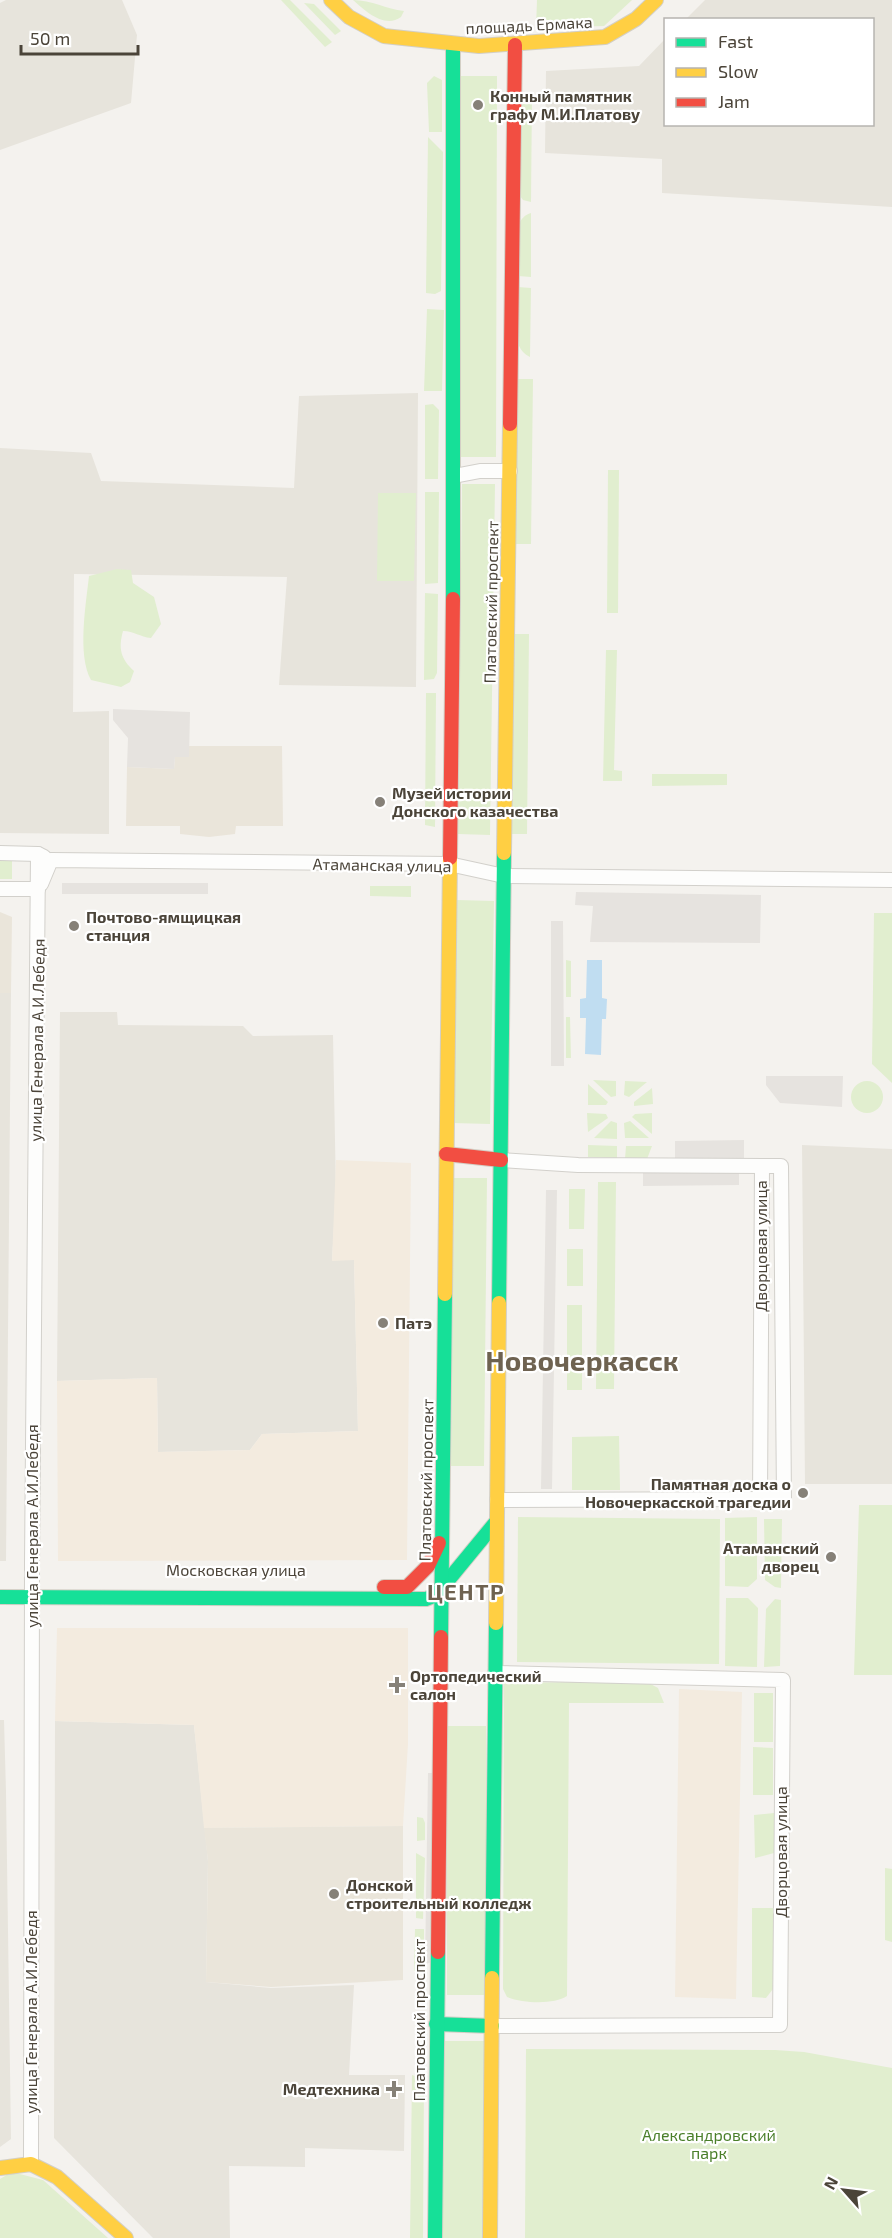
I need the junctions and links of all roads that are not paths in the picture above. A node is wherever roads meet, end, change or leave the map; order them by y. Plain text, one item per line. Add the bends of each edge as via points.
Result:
1 (331, 0) edge
2 (656, 0) edge
3 (453, 45) junction
4 (515, 45) junction
5 (510, 471) junction
6 (454, 476) junction
7 (0, 853) edge
8 (38, 854) junction
9 (51, 860) junction
10 (449, 864) junction
11 (504, 876) junction
12 (892, 880) edge
13 (0, 889) edge
14 (38, 889) junction
15 (446, 1154) junction
16 (501, 1160) junction
17 (762, 1166) junction
18 (760, 1499) junction
19 (497, 1500) junction
20 (496, 1522) junction
21 (442, 1534) junction
22 (0, 1586) edge
23 (442, 1588) junction
24 (32, 1591) junction
25 (0, 1597) edge
26 (406, 1598) junction
27 (440, 1634) junction
28 (495, 1673) junction
29 (436, 2024) junction
30 (492, 2026) junction
31 (31, 2163) junction
32 (0, 2168) edge
33 (126, 2238) edge
34 (435, 2238) edge
35 (490, 2238) edge

1 - 3 main road, площадь Ермака via 349,17 384,36
2 - 4 main road, площадь Ермака via 636,19 605,37
3 - 4 main road, площадь Ермака
3 - 6 main road, Платовский проспект
4 - 5 main road, Платовский проспект
5 - 6 street
5 - 11 main road, Платовский проспект
6 - 10 main road, Платовский проспект
7 - 8 street, Атаманская улица
8 - 9 street, Атаманская улица
8 - 14 street
9 - 10 street, Атаманская улица
9 - 14 street
10 - 11 street, Атаманская улица
10 - 15 main road, Платовский проспект
11 - 12 street, Атаманская улица
11 - 16 main road, Платовский проспект
13 - 14 street
14 - 24 street, улица Генерала А.И.Лебедя
15 - 16 main road
15 - 21 main road, Платовский проспект
16 - 17 street via 578,1165
16 - 19 main road, Платовский проспект
17 - 18 street, Дворцовая улица
17 - 18 street, Дворцовая улица via 781,1166 784,1499
18 - 19 street
19 - 20 main road, Платовский проспект
20 - 23 main road, Московская улица
20 - 28 main road, Платовский проспект
21 - 23 main road, Платовский проспект
21 - 24 main road, Московская улица via 428,1566 407,1587
22 - 24 main road, Московская улица
23 - 26 main road, Московская улица via 426,1599
23 - 27 main road, Платовский проспект
24 - 25 main road, Московская улица
24 - 26 main road, Московская улица
24 - 31 street, улица Генерала А.И.Лебедя
26 - 27 main road via 431,1614
27 - 29 main road, Платовский проспект
28 - 30 main road, Платовский проспект
28 - 30 street, Дворцовая улица via 783,1680 780,2025
29 - 30 main road
29 - 34 main road, Платовский проспект
30 - 35 main road, Платовский проспект
31 - 32 main road
31 - 33 main road via 57,2177

